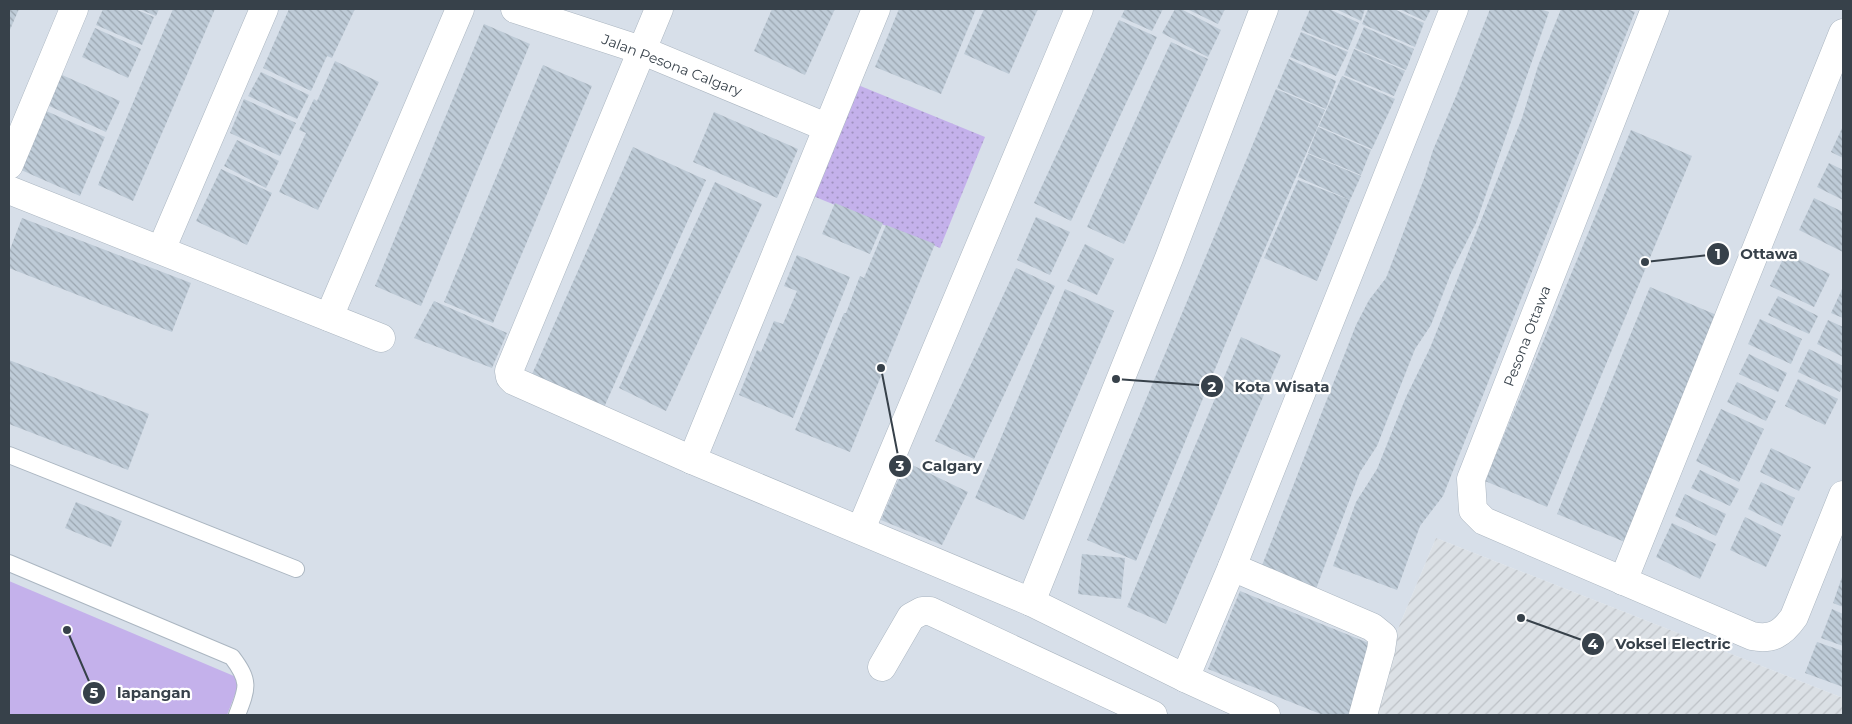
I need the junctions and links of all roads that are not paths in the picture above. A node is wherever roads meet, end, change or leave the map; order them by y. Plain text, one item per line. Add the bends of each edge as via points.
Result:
1 (74, 9) edge
2 (264, 9) edge
3 (460, 9) edge
4 (515, 9) edge
5 (659, 9) edge
6 (876, 9) edge
7 (1079, 9) edge
8 (1264, 9) edge
9 (1454, 9) edge
10 (1656, 9) edge
11 (1843, 33) edge
12 (641, 50) junction
13 (826, 127) junction
14 (9, 165) edge
15 (9, 190) edge
16 (161, 250) junction
17 (328, 317) junction
18 (381, 338) dead end
19 (9, 455) edge
20 (692, 460) junction
21 (1843, 495) edge
22 (861, 529) junction
23 (9, 563) edge
24 (1232, 567) junction
25 (296, 569) dead end
26 (1623, 581) junction
27 (1031, 602) junction
28 (882, 667) dead end
29 (1185, 678) junction
30 (237, 715) edge
31 (1153, 715) edge
32 (1266, 715) edge
33 (1363, 715) edge

1 - 14 street
2 - 16 street
3 - 17 street
4 - 12 street, Jalan Pesona Calgary
5 - 12 street
6 - 13 street
7 - 22 street
8 - 27 street via 1169,258
9 - 24 street
10 - 26 street, Pesona Ottawa via 1471,479 1473,510 1484,521
11 - 26 street
12 - 13 street, Jalan Pesona Calgary
12 - 20 street via 510,370 510,377
13 - 20 street
15 - 16 street
16 - 17 street
17 - 18 street
19 - 25 lane
20 - 22 street
21 - 26 street, Pesona Ottawa via 1794,617 1780,634 1763,638 1752,636
22 - 27 street
23 - 30 lane via 232,657 245,674 244,696
24 - 29 street
24 - 33 street via 1372,627 1382,636
27 - 29 street
28 - 31 street via 911,617 930,611
29 - 32 street

